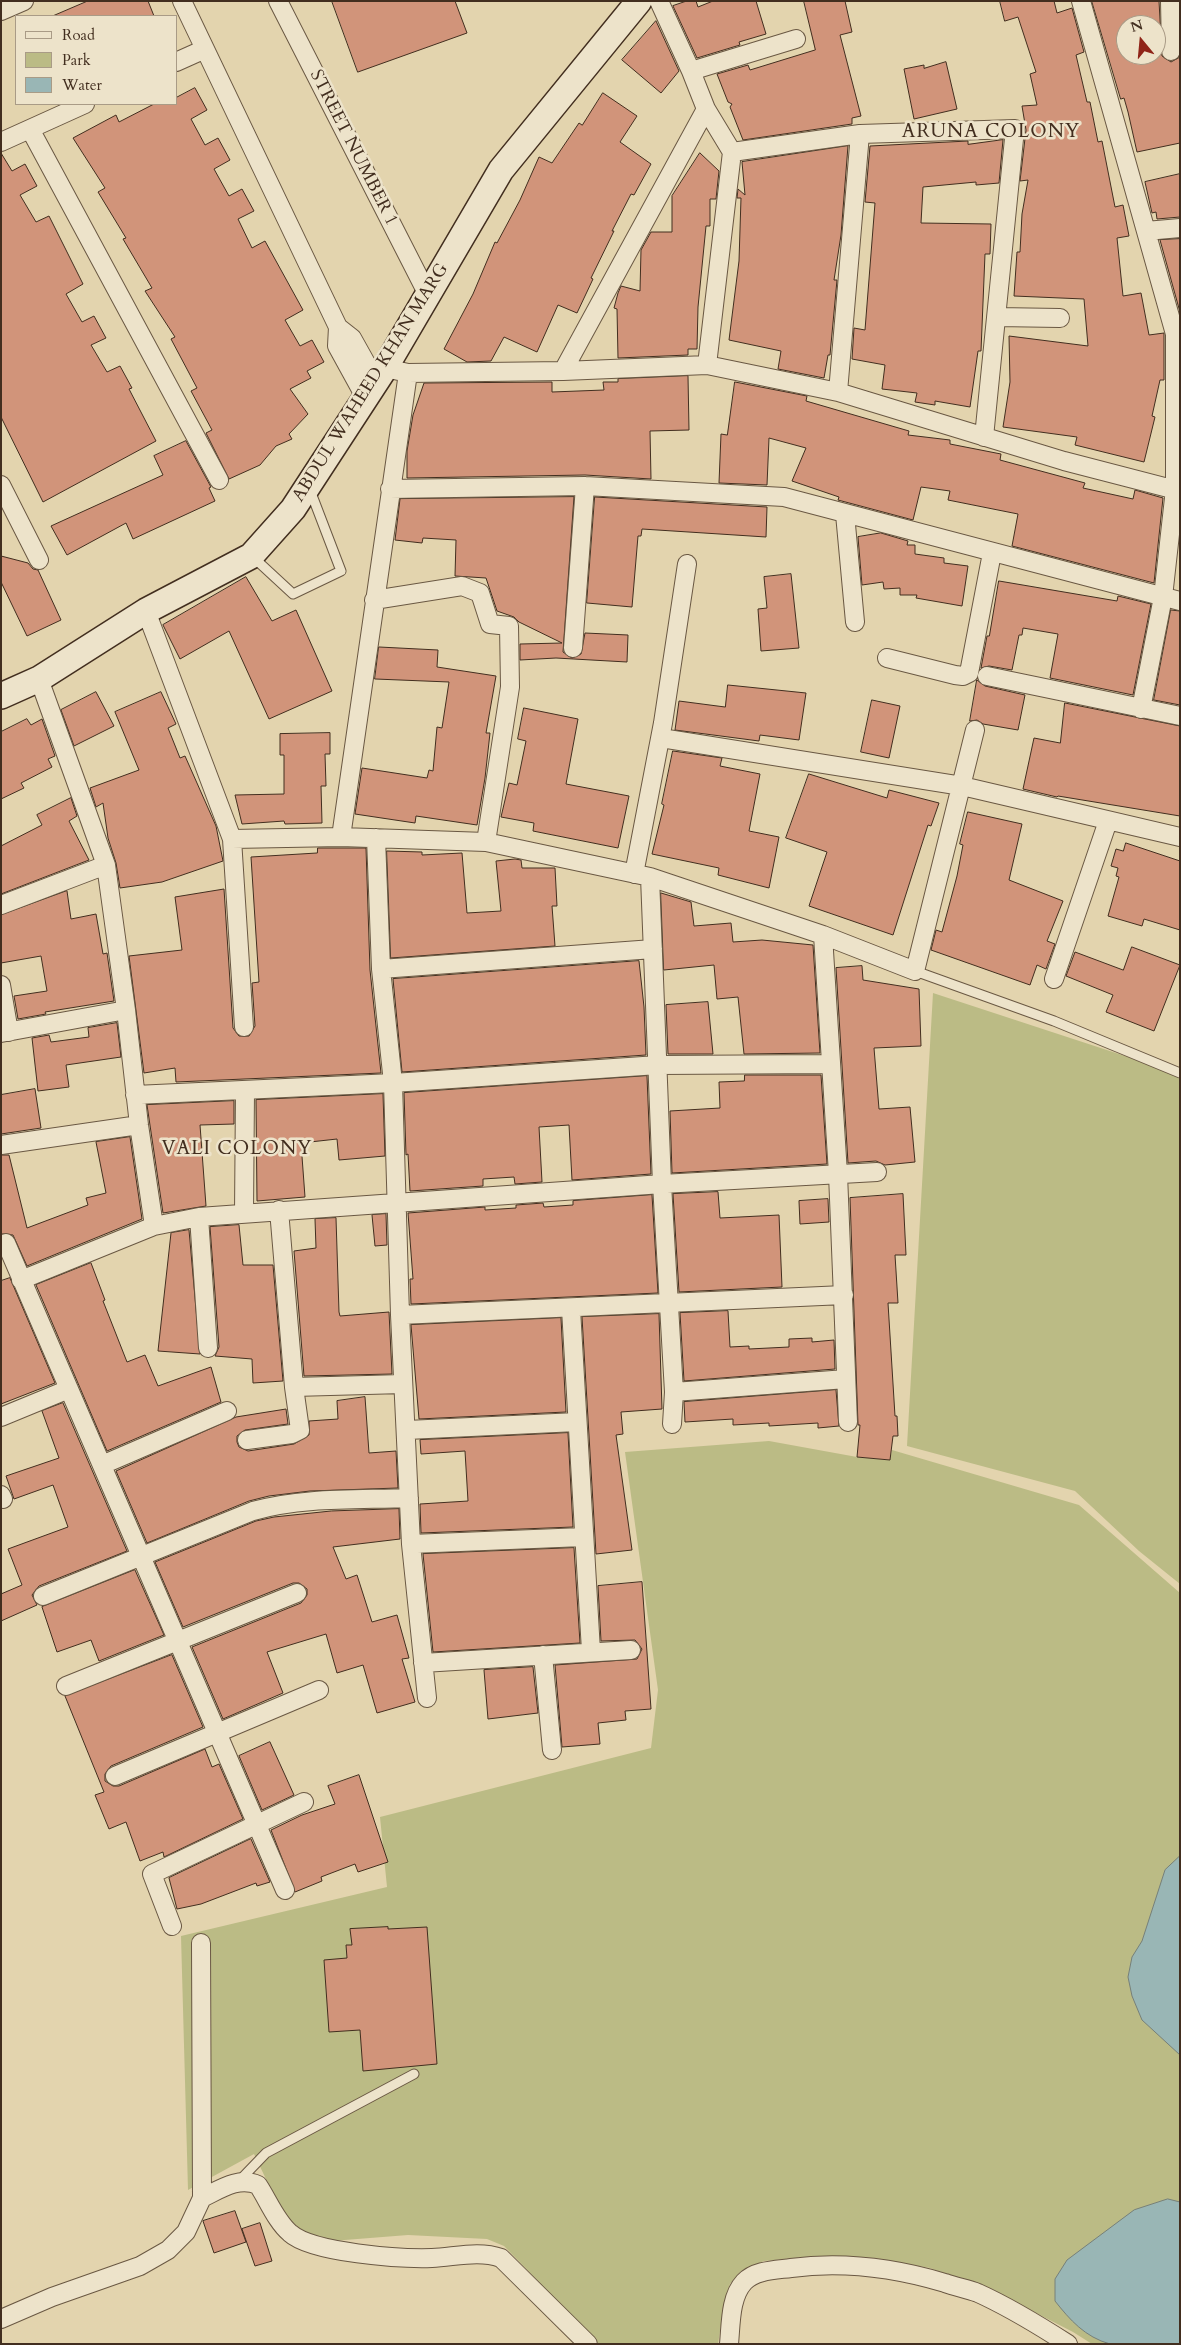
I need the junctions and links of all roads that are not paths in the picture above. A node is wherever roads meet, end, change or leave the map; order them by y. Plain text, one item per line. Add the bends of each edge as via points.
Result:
1 (24, 1) edge
2 (182, 1) edge
3 (278, 1) edge
4 (639, 1) edge
5 (659, 1) edge
6 (1081, 1) edge
7 (1170, 1) edge
8 (1, 11) edge
9 (796, 39) dead end
10 (206, 49) junction
11 (1171, 51) dead end
12 (178, 61) edge
13 (691, 70) junction
14 (84, 105) edge
15 (706, 108) junction
16 (30, 129) junction
17 (860, 134) junction
18 (1, 142) edge
19 (732, 152) junction
20 (1180, 228) edge
21 (1146, 230) junction
22 (428, 295) junction
23 (997, 317) junction
24 (1060, 318) dead end
25 (1177, 334) edge
26 (707, 365) junction
27 (563, 372) junction
28 (384, 380) junction
29 (838, 392) junction
30 (984, 437) junction
31 (219, 480) dead end
32 (308, 485) junction
33 (1, 486) edge
34 (585, 486) junction
35 (390, 489) junction
36 (1178, 490) edge
37 (844, 514) junction
38 (992, 553) junction
39 (251, 556) junction
40 (38, 560) dead end
41 (686, 564) dead end
42 (1172, 599) edge
43 (374, 600) junction
44 (146, 611) junction
45 (855, 622) dead end
46 (574, 648) dead end
47 (888, 658) dead end
48 (987, 676) dead end
49 (39, 680) junction
50 (1, 696) edge
51 (1142, 708) junction
52 (1180, 716) edge
53 (975, 730) dead end
54 (661, 738) junction
55 (962, 786) junction
56 (1108, 821) junction
57 (341, 837) junction
58 (1180, 837) edge
59 (376, 838) junction
60 (232, 839) junction
61 (486, 842) junction
62 (106, 865) junction
63 (642, 876) junction
64 (1, 905) edge
65 (823, 935) junction
66 (653, 949) junction
67 (381, 969) junction
68 (915, 971) junction
69 (1054, 979) dead end
70 (1, 985) edge
71 (126, 1010) junction
72 (244, 1027) dead end
73 (5, 1032) edge
74 (830, 1064) junction
75 (658, 1065) junction
76 (1180, 1073) edge
77 (393, 1084) junction
78 (245, 1091) junction
79 (135, 1095) junction
80 (139, 1125) junction
81 (1, 1145) edge
82 (877, 1172) dead end
83 (838, 1174) junction
84 (662, 1184) junction
85 (396, 1204) junction
86 (279, 1210) junction
87 (244, 1213) junction
88 (199, 1217) junction
89 (154, 1226) junction
90 (6, 1243) dead end
91 (21, 1280) junction
92 (844, 1295) junction
93 (669, 1304) junction
94 (571, 1309) junction
95 (400, 1315) junction
96 (208, 1348) dead end
97 (846, 1379) junction
98 (403, 1384) junction
99 (294, 1387) junction
100 (69, 1389) junction
101 (674, 1392) junction
102 (227, 1411) dead end
103 (1, 1418) edge
104 (577, 1422) junction
105 (848, 1422) dead end
106 (672, 1424) dead end
107 (407, 1430) junction
108 (247, 1440) dead end
109 (102, 1464) junction
110 (409, 1498) junction
111 (583, 1537) junction
112 (411, 1544) junction
113 (141, 1556) junction
114 (297, 1593) dead end
115 (43, 1596) dead end
116 (179, 1642) junction
117 (631, 1650) dead end
118 (591, 1651) junction
119 (542, 1655) junction
120 (423, 1663) junction
121 (66, 1686) dead end
122 (319, 1690) dead end
123 (426, 1698) dead end
124 (218, 1732) junction
125 (552, 1750) dead end
126 (115, 1776) dead end
127 (304, 1802) dead end
128 (257, 1823) junction
129 (284, 1890) dead end
130 (172, 1926) dead end
131 (201, 1943) dead end
132 (414, 2074) dead end
133 (237, 2183) junction
134 (202, 2198) junction
135 (1, 2319) edge
136 (1046, 2338) edge
137 (588, 2344) edge
138 (729, 2344) edge
139 (1068, 2344) edge

1 - 8 street
2 - 10 street
3 - 22 street, STREET NUMBER 1
4 - 22 street, ABDUL WAHEED KHAN MARG via 501,170
5 - 13 street
6 - 21 street
7 - 11 street
9 - 13 street
10 - 12 street
10 - 28 street via 338,327 352,338
13 - 15 street
14 - 16 street
15 - 19 street
15 - 27 street
16 - 18 street
16 - 31 street
17 - 19 street
17 - 23 street via 1015,129
17 - 29 street
19 - 26 street
20 - 21 street
21 - 25 street
22 - 28 street, ABDUL WAHEED KHAN MARG
23 - 24 street
23 - 30 street
25 - 36 street
26 - 27 street
26 - 29 street
27 - 28 street
28 - 32 street, ABDUL WAHEED KHAN MARG
28 - 35 street
29 - 30 street
30 - 36 street
32 - 39 street, ABDUL WAHEED KHAN MARG via 293,509
32 - 39 lane via 341,571 294,594
33 - 40 street
34 - 35 street
34 - 37 street via 784,497
34 - 46 street
35 - 43 street
36 - 42 street
37 - 38 street
37 - 45 street
38 - 42 street
38 - 47 street via 969,673 955,675
39 - 44 street, ABDUL WAHEED KHAN MARG
41 - 54 street
42 - 51 street
43 - 57 street
43 - 61 street via 462,586 480,593 490,624 509,626 510,687
44 - 49 street, ABDUL WAHEED KHAN MARG
44 - 60 street
48 - 51 street
49 - 50 street, ABDUL WAHEED KHAN MARG
49 - 62 street
51 - 52 street
53 - 55 street
54 - 55 street
54 - 63 street
55 - 56 street
55 - 68 street
56 - 58 street
56 - 69 street
57 - 59 street
57 - 60 street
59 - 61 street
59 - 67 street
60 - 72 street
61 - 63 street
62 - 64 street
62 - 71 street
63 - 65 street
63 - 66 street
65 - 68 street
65 - 74 street
66 - 67 street
66 - 75 street
67 - 77 street
68 - 76 lane via 1054,1021
70 - 73 street
71 - 73 street
71 - 79 street
74 - 75 street
74 - 83 street
75 - 77 street
75 - 84 street
77 - 78 street
77 - 85 street
78 - 79 street
78 - 87 street
79 - 80 street
80 - 81 street
80 - 89 street
82 - 83 street
83 - 84 street
83 - 92 street
84 - 85 street
84 - 93 street
85 - 86 street
85 - 95 street
86 - 87 street
86 - 99 street
87 - 88 street
88 - 89 street
88 - 96 street
89 - 91 street
90 - 91 street
91 - 100 street
92 - 93 street
92 - 97 street
93 - 94 street
93 - 101 street
94 - 95 street
94 - 104 street
95 - 98 street
97 - 101 street
97 - 105 street
98 - 99 street
98 - 107 street
99 - 108 street via 300,1430
100 - 103 street
100 - 109 street
101 - 106 street
102 - 109 street
104 - 107 street
104 - 111 street
107 - 110 street
109 - 113 street
110 - 112 street
110 - 113 street via 291,1502 271,1506
111 - 112 street
111 - 118 street
112 - 120 street
113 - 115 street
113 - 116 street
114 - 116 street
116 - 121 street
116 - 124 street
117 - 118 street
118 - 119 street
119 - 120 street
119 - 125 street
120 - 123 street
122 - 124 street
124 - 126 street
124 - 128 street
127 - 128 street
128 - 129 street
128 - 130 street via 152,1874
131 - 134 street
132 - 133 lane via 266,2153
133 - 134 street
133 - 137 street via 258,2185 289,2233 316,2247 422,2258 481,2254 501,2258
134 - 135 street via 186,2232 168,2250 140,2266
136 - 138 street via 978,2293 916,2274 878,2267 819,2266 761,2272 745,2281 733,2310
136 - 139 street

